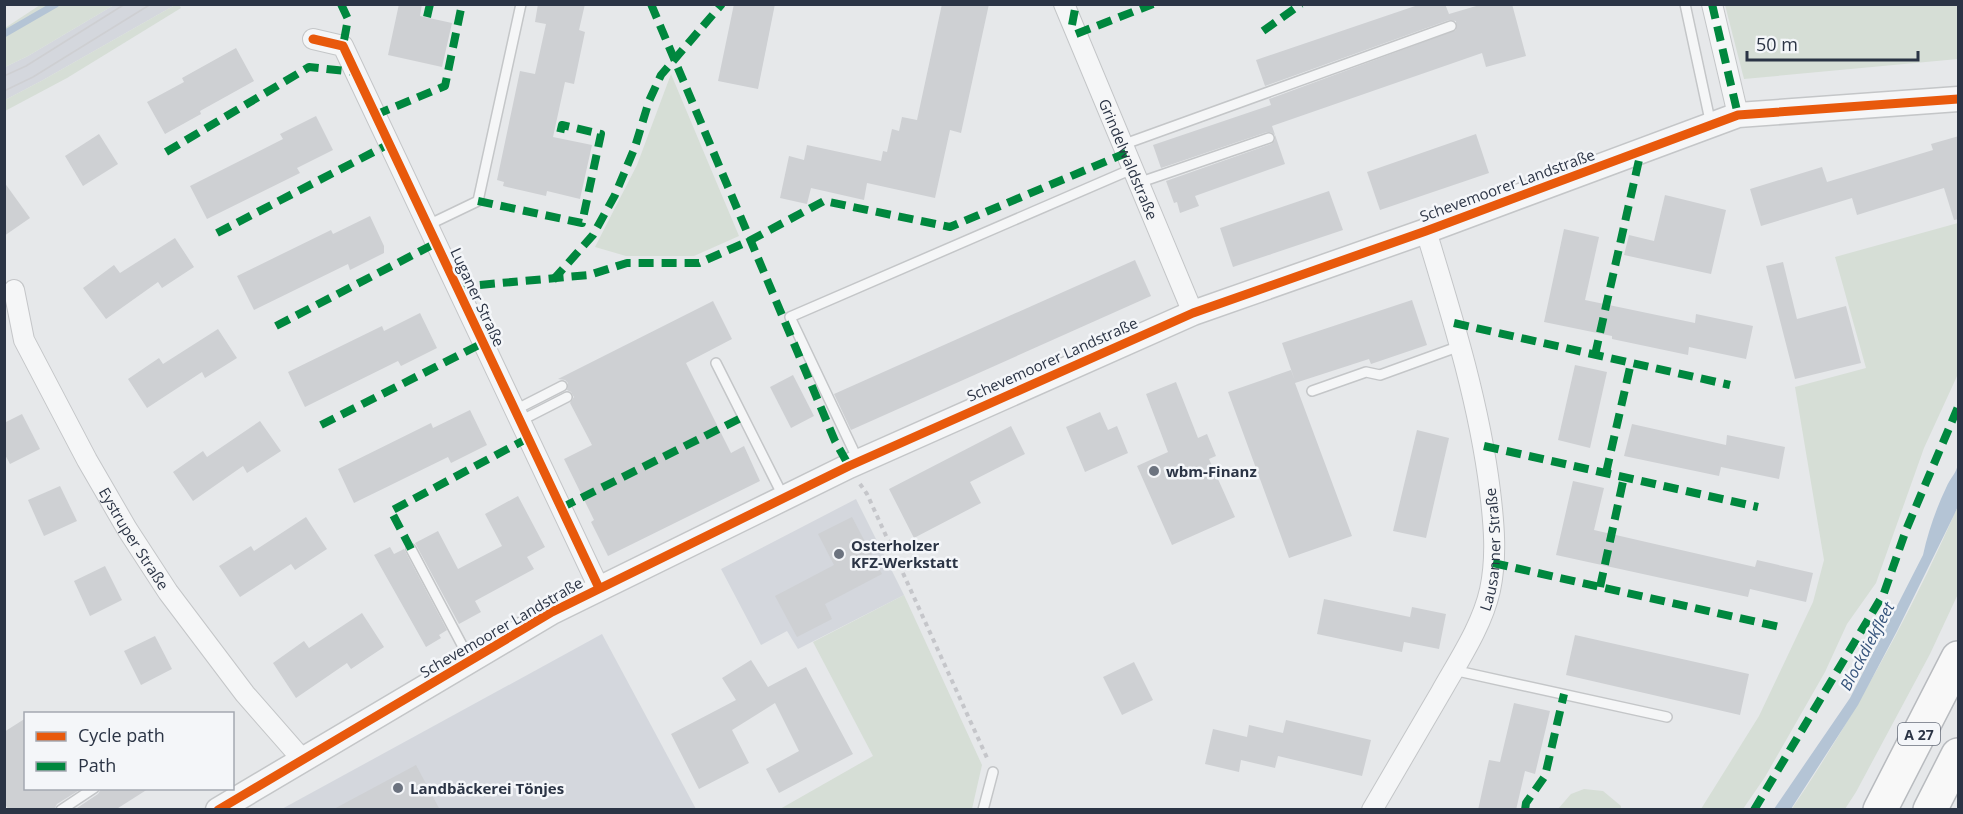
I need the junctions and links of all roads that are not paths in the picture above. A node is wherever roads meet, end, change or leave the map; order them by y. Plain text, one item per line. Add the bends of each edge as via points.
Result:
1 (521, 4) edge
2 (1064, 4) edge
3 (1684, 4) edge
4 (1712, 4) edge
5 (1451, 26) dead end
6 (313, 39) dead end
7 (1959, 99) edge
8 (1738, 115) junction
9 (1711, 125) junction
10 (1269, 138) dead end
11 (1122, 145) junction
12 (1135, 176) junction
13 (428, 225) junction
14 (1426, 231) junction
15 (14, 290) dead end
16 (1193, 313) junction
17 (1460, 346) junction
18 (716, 363) dead end
19 (562, 386) dead end
20 (1312, 391) dead end
21 (567, 397) dead end
22 (517, 416) junction
23 (854, 464) junction
24 (784, 499) junction
25 (411, 549) dead end
26 (599, 588) junction
27 (1959, 658) edge
28 (470, 660) junction
29 (1453, 670) junction
30 (1667, 717) dead end
31 (1959, 755) edge
32 (302, 759) junction
33 (993, 772) road end
34 (92, 790) edge
35 (61, 810) edge
36 (218, 810) edge
37 (983, 810) edge
38 (1372, 810) edge
39 (1880, 810) edge
40 (1930, 810) edge

1 - 13 lane via 478,201
2 - 11 street, Grindelwaldstraße
3 - 9 lane
4 - 8 street
5 - 11 lane
6 - 13 street, Luganer Straße via 343,46
7 - 8 street, Schevemoorer Landstraße
8 - 9 street, Schevemoorer Landstraße
9 - 14 street, Schevemoorer Landstraße
10 - 12 lane
11 - 12 street, Grindelwaldstraße
12 - 16 street, Grindelwaldstraße
12 - 23 lane via 790,317
13 - 22 street, Luganer Straße
14 - 16 street, Schevemoorer Landstraße
14 - 17 street, Lausanner Straße
15 - 32 street, Eystruper Straße via 24,340 127,529 168,592 245,694
16 - 23 street, Schevemoorer Landstraße
17 - 20 lane via 1380,375 1366,372
17 - 29 street, Lausanner Straße via 1484,446 1495,531 1490,590
18 - 24 lane
19 - 22 lane
21 - 22 lane
22 - 26 street, Luganer Straße
23 - 24 street, Schevemoorer Landstraße
24 - 26 street, Schevemoorer Landstraße
25 - 28 lane
26 - 28 street, Schevemoorer Landstraße
27 - 39 highway, A 27
28 - 32 street, Schevemoorer Landstraße
29 - 30 lane
29 - 38 street, Lausanner Straße
31 - 40 highway, A 27
32 - 36 street, Schevemoorer Landstraße
33 - 37 lane
34 - 35 lane

